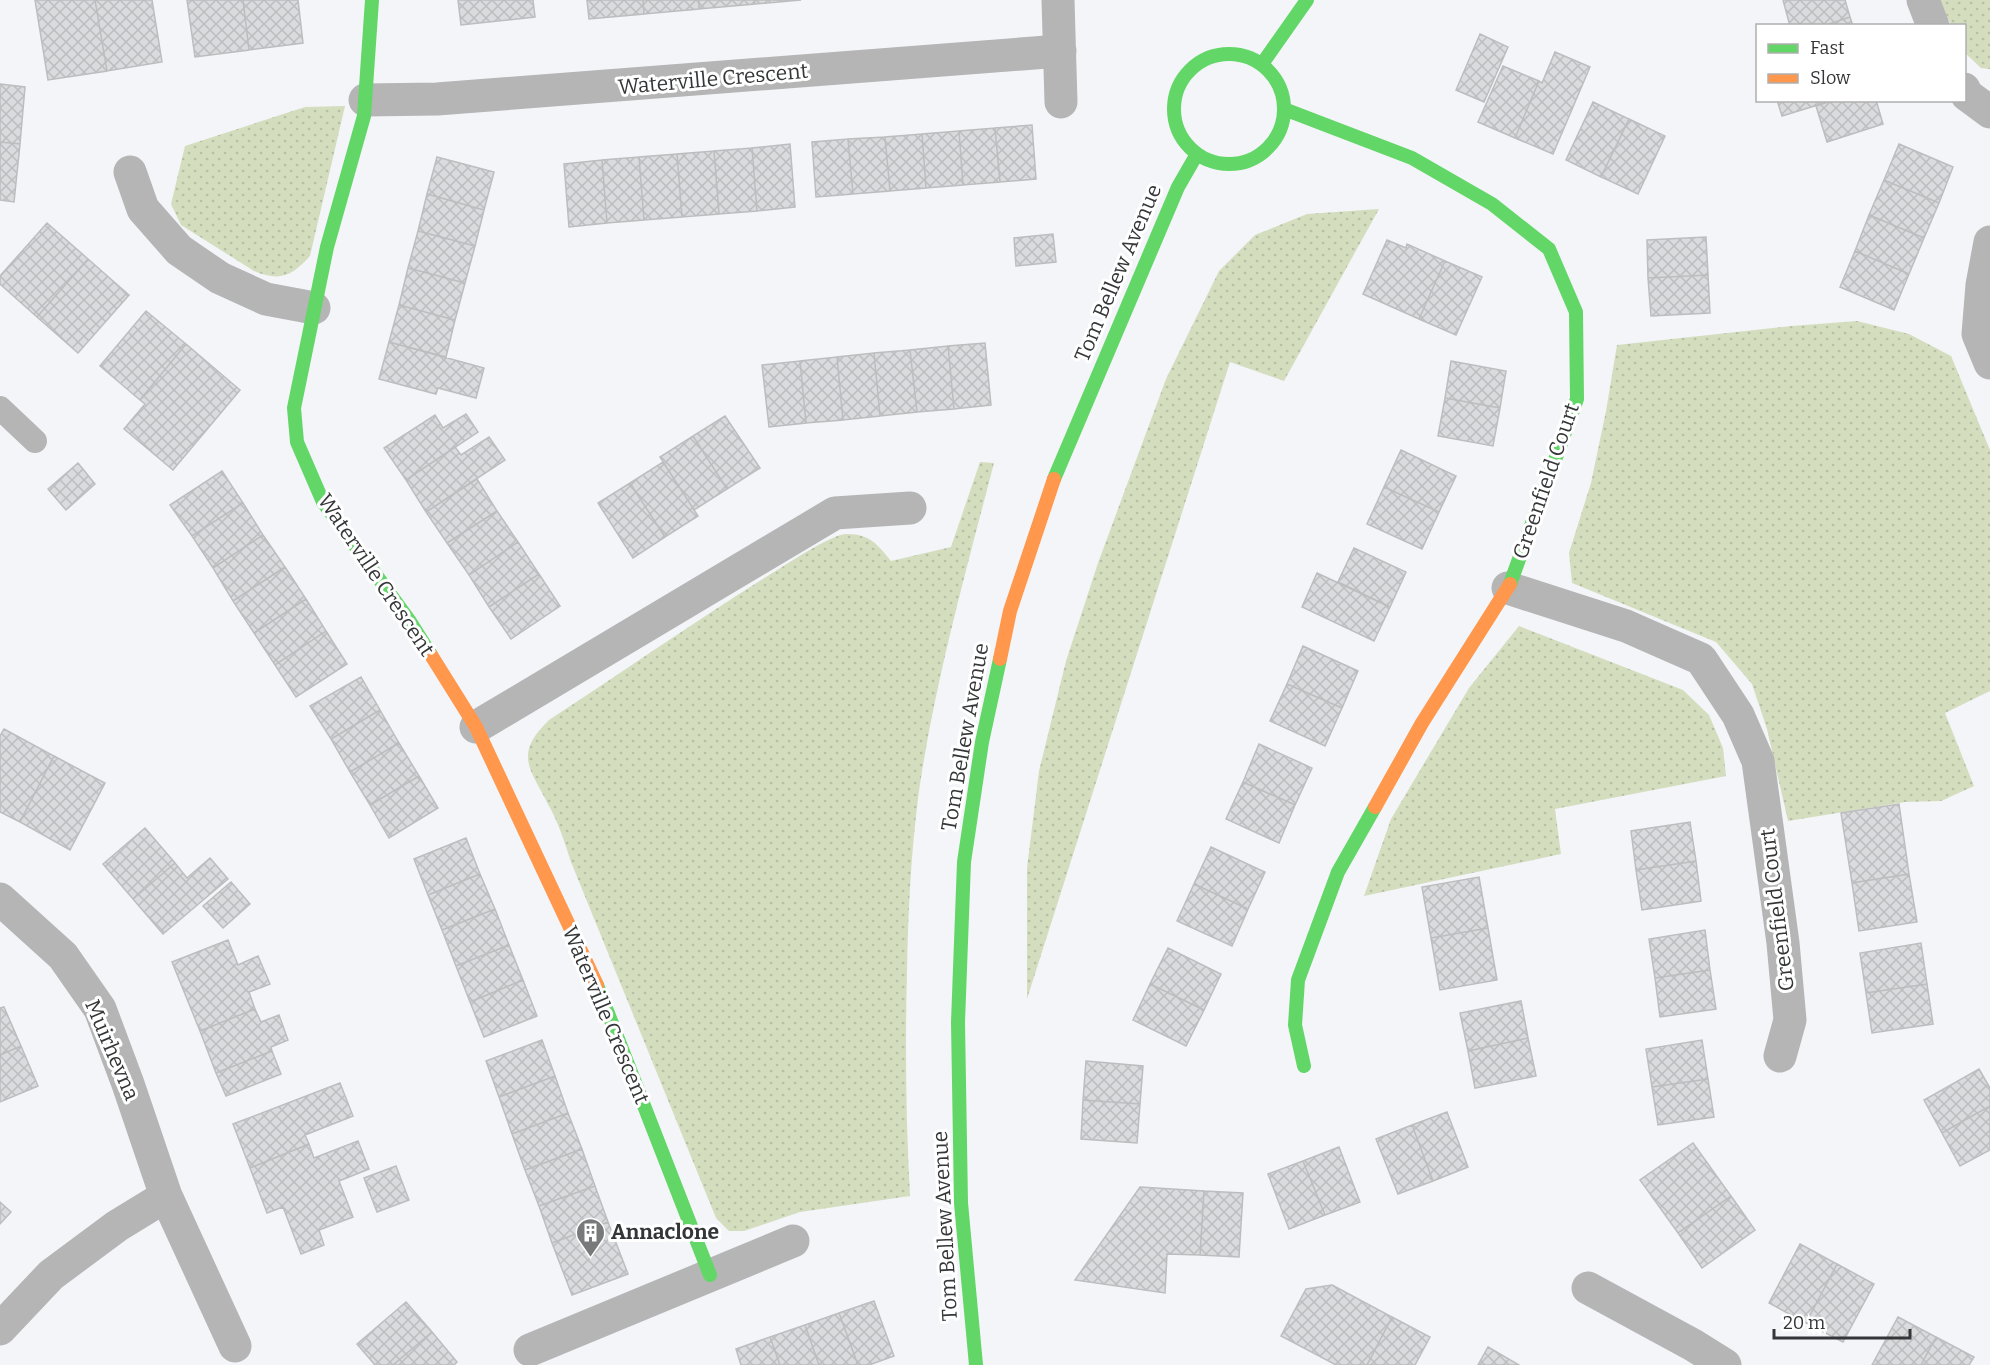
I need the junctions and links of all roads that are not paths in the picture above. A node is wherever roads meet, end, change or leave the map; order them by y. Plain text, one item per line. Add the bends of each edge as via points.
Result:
1 (372, 0) edge
2 (1058, 0) edge
3 (1307, 0) edge
4 (1923, 0) edge
5 (1932, 24) edge
6 (1060, 51) junction
7 (1262, 64) junction
8 (1966, 92) edge
9 (365, 100) junction
10 (1061, 102) dead end
11 (1284, 109) junction
12 (1990, 112) edge
13 (1197, 154) junction
14 (130, 172) dead end
15 (1990, 242) edge
16 (314, 308) junction
17 (1990, 363) edge
18 (0, 408) edge
19 (35, 441) dead end
20 (910, 508) dead end
21 (1508, 588) junction
22 (476, 727) junction
23 (0, 899) edge
24 (1780, 1056) dead end
25 (1304, 1066) dead end
26 (166, 1196) junction
27 (793, 1241) dead end
28 (710, 1275) junction
29 (1588, 1288) dead end
30 (0, 1329) edge
31 (235, 1346) dead end
32 (530, 1350) dead end
33 (976, 1365) edge
34 (1725, 1365) edge

1 - 9 street, Waterville Crescent
2 - 6 street
3 - 7 street
4 - 5 street
6 - 9 street, Waterville Crescent via 437,99
6 - 10 street
7 - 11 street via 1278,84
7 - 13 street via 1244,55 1225,54 1207,58 1181,81 1174,112 1185,142
8 - 12 street
9 - 16 street, Waterville Crescent
11 - 13 street via 1273,141 1246,161 1229,164
11 - 21 street, Greenfield Court via 1412,158 1492,204 1549,249 1576,312 1577,399
13 - 33 street, Tom Bellew Avenue via 1178,187 1058,467 1011,611 982,742 964,862 958,1022 961,1203
14 - 16 street via 143,210 179,250 220,278 266,299
15 - 17 street via 1978,334
16 - 22 street, Waterville Crescent via 294,408 297,442 323,502 409,620
18 - 19 lane
20 - 22 street via 835,513
21 - 24 street, Greenfield Court via 1626,626 1701,659 1738,715 1758,761 1783,942 1790,1020
21 - 25 street, Greenfield Court via 1422,723 1338,872 1298,980 1295,1025
22 - 28 street, Waterville Crescent via 601,992
23 - 26 street, Muirhevna via 63,956 100,1009
26 - 30 street via 117,1226 51,1275
26 - 31 street, Muirhevna
27 - 28 street
28 - 32 street
29 - 34 street

